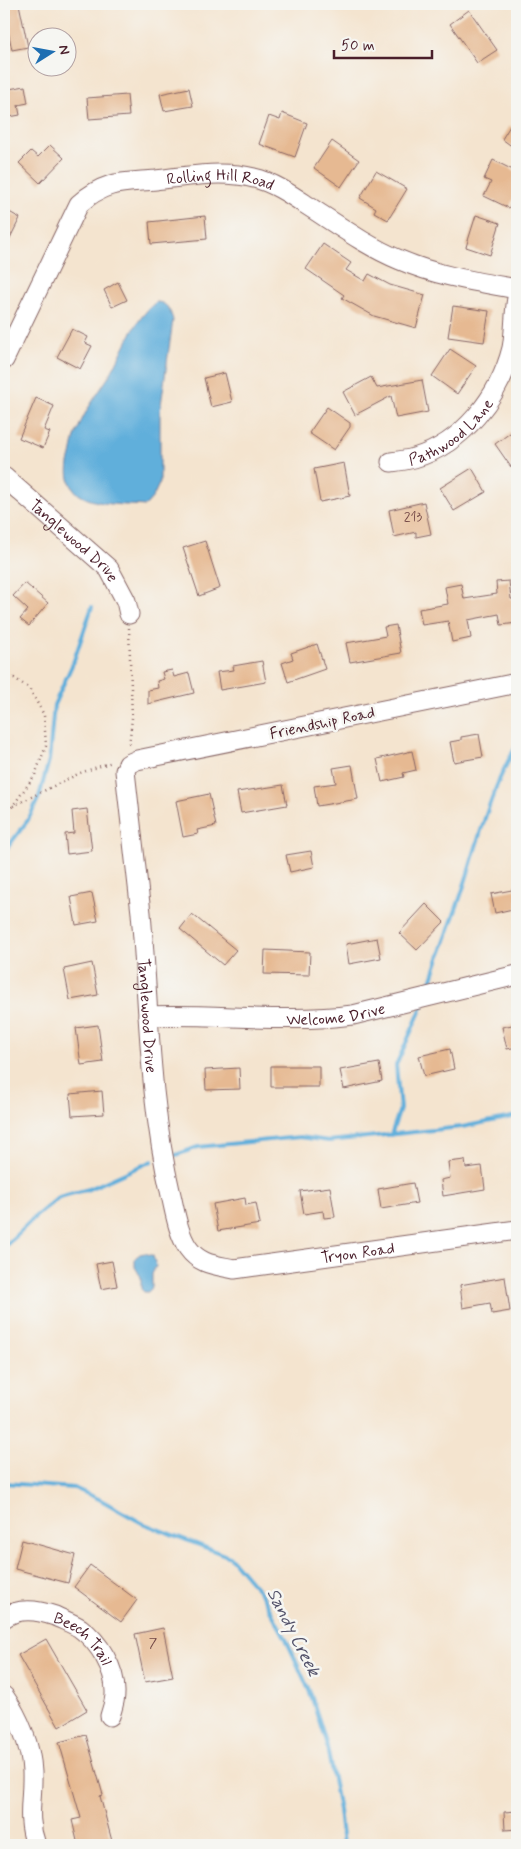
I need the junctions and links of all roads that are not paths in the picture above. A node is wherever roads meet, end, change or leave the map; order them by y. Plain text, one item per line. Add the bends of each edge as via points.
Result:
1 (517, 289) edge
2 (517, 298) edge
3 (4, 360) edge
4 (391, 462) dead end
5 (4, 477) edge
6 (129, 614) road end
7 (517, 683) edge
8 (128, 764) joint
9 (517, 976) edge
10 (148, 1016) junction
11 (517, 1230) edge
12 (200, 1261) joint
13 (4, 1618) edge
14 (4, 1696) edge
15 (110, 1716) dead end
16 (36, 1845) edge

1 - 3 street, Rolling Hill Road via 452,276 399,260 284,191 255,178 221,174 130,181 111,184 91,193 79,204
2 - 4 street, Pathwood Lane via 512,347 490,400 470,424 438,447 415,458
5 - 6 street, Tanglewood Drive via 109,569 126,601
7 - 8 street, Friendship Road
8 - 10 street, Tanglewood Drive via 125,770
9 - 10 street, Welcome Drive via 338,1017
10 - 12 street, Tanglewood Drive via 168,1184 180,1231
11 - 12 street, Tryon Road via 234,1269
13 - 15 street, Beech Trail via 22,1610 48,1613 79,1628 96,1641 114,1682
14 - 16 street via 21,1727 31,1761 29,1808

